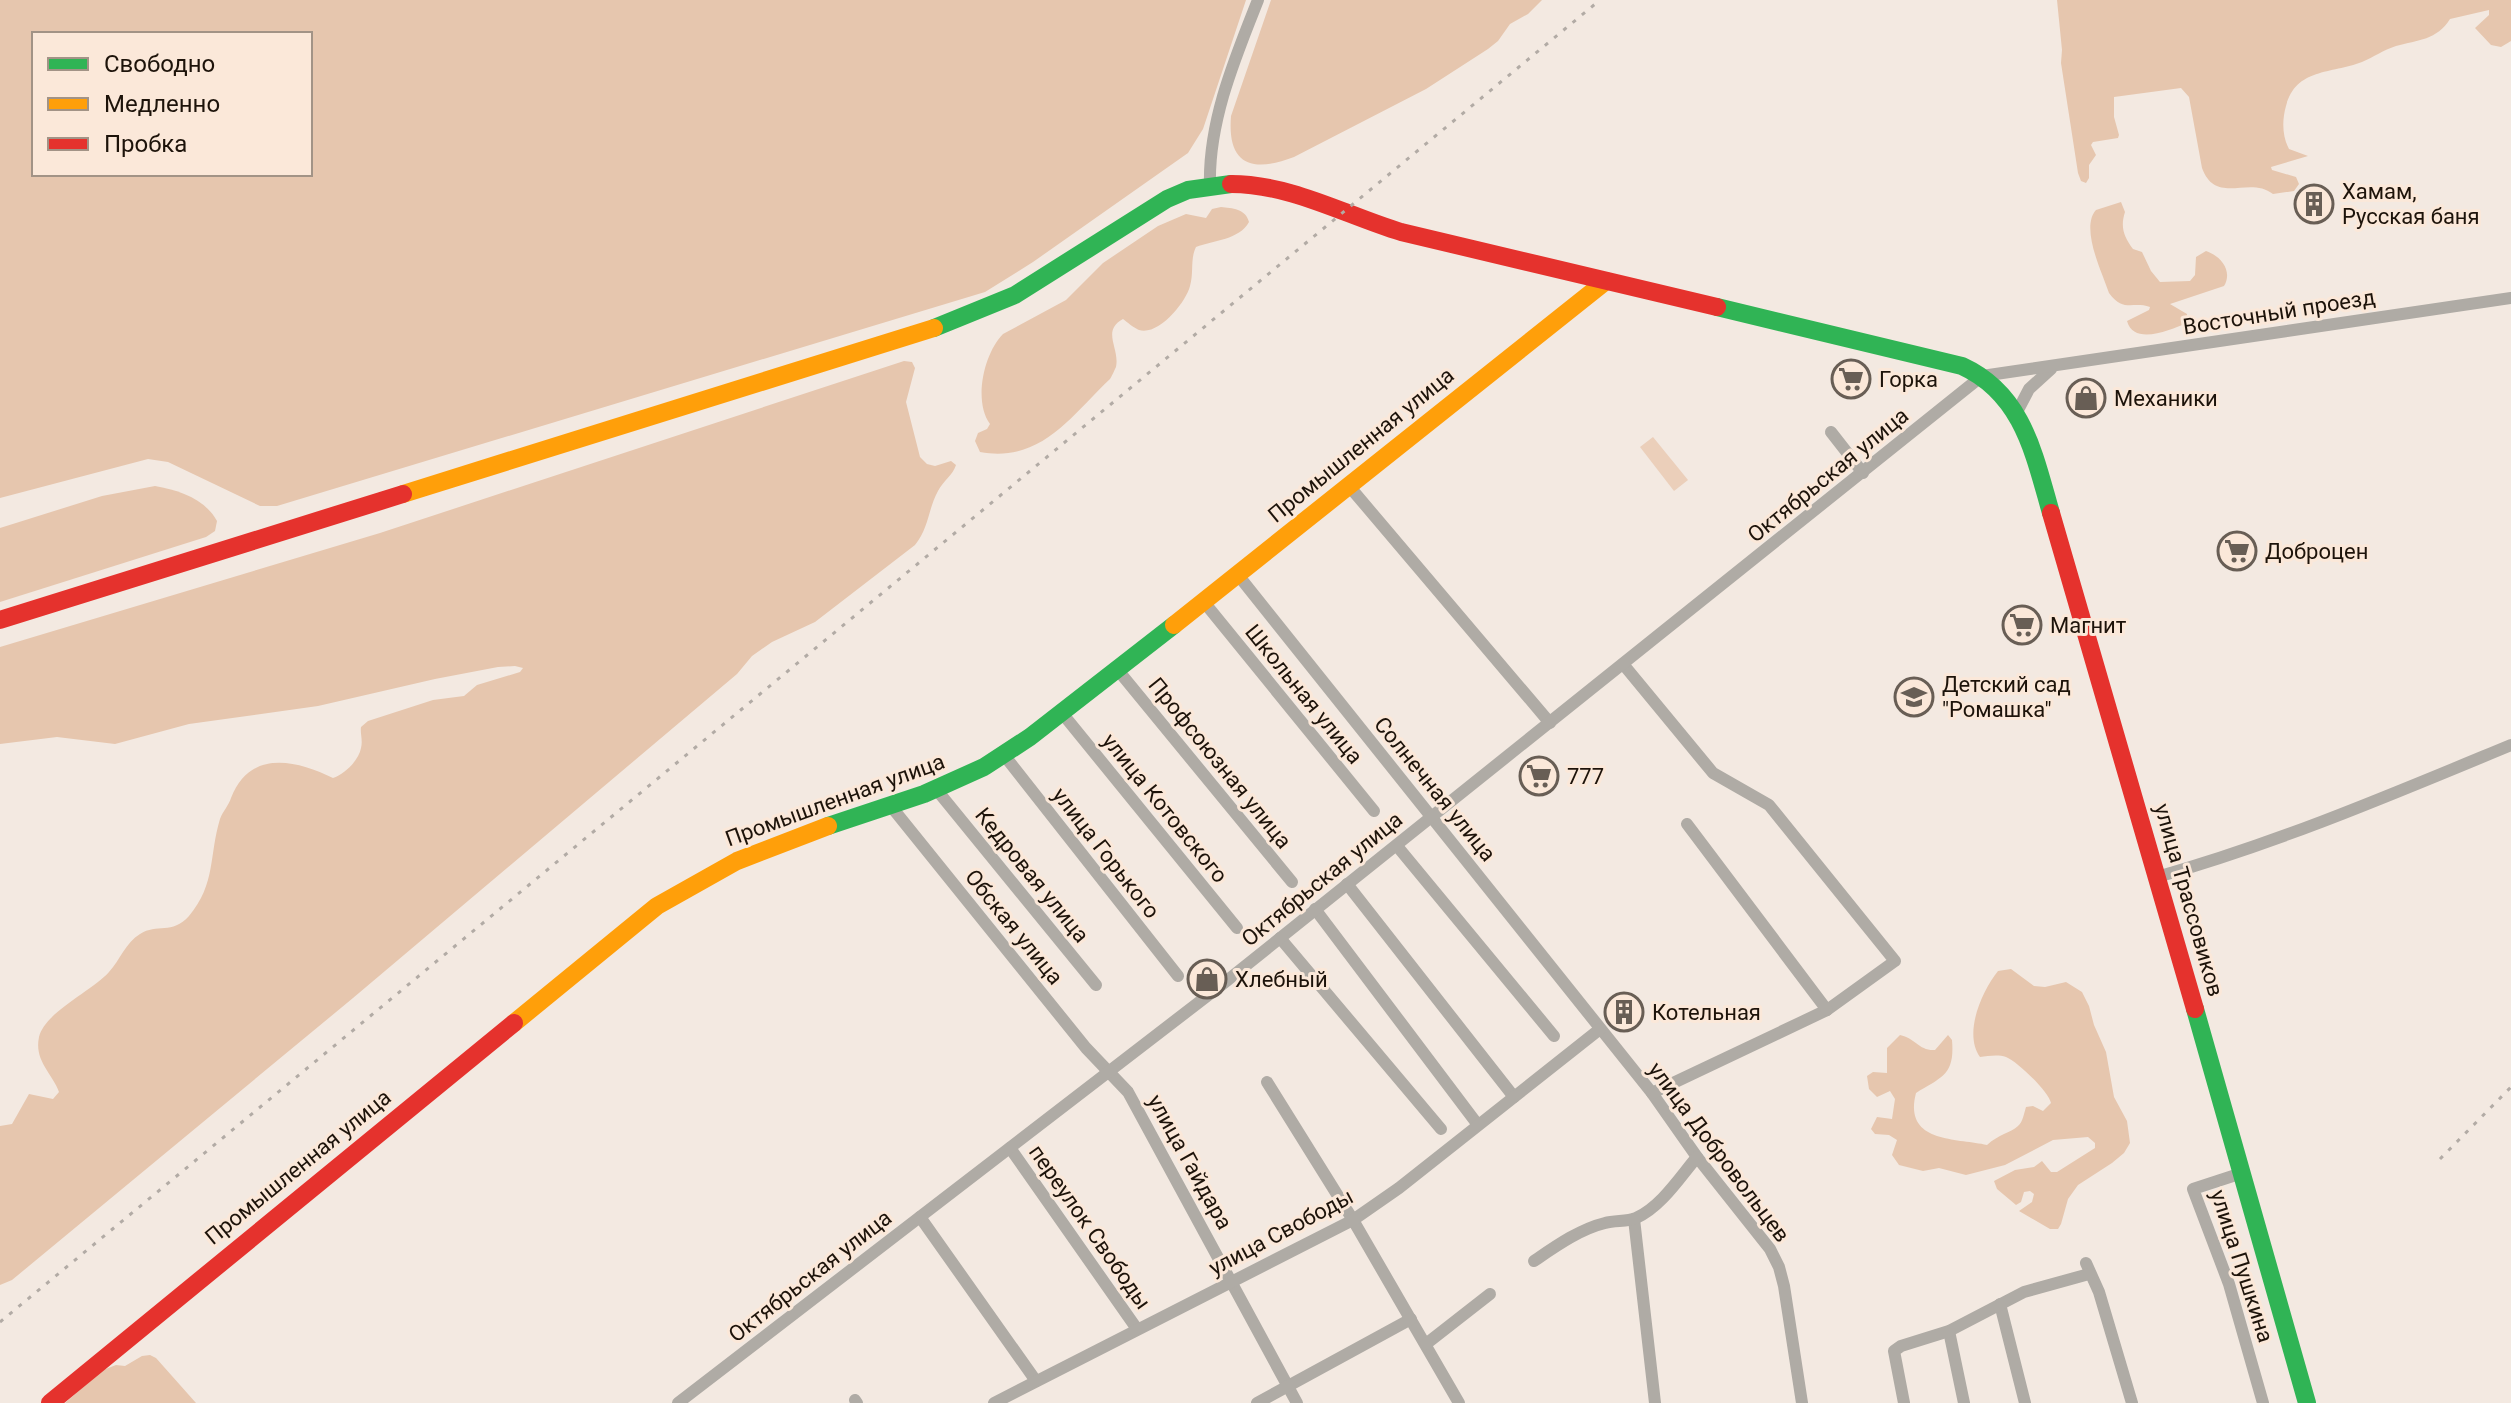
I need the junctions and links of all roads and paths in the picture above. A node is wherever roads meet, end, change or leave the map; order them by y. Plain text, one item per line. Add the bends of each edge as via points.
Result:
1 (1258, 0) edge
2 (1210, 186) junction
3 (1606, 281) junction
4 (2511, 298) edge
5 (2054, 367) junction
6 (1982, 376) junction
7 (2017, 412) junction
8 (1831, 432) dead end
9 (1863, 473) junction
10 (1349, 486) junction
11 (1238, 575) junction
12 (1204, 602) junction
13 (0, 620) edge
14 (1623, 664) junction
15 (1117, 669) junction
16 (1062, 713) junction
17 (1550, 723) junction
18 (2511, 745) edge
19 (1004, 755) junction
20 (936, 789) junction
21 (890, 805) junction
22 (1374, 811) dead end
23 (1432, 817) junction
24 (1687, 824) dead end
25 (1397, 846) junction
26 (2157, 877) junction
27 (1292, 882) dead end
28 (1347, 884) junction
29 (1315, 909) junction
30 (1237, 928) dead end
31 (1280, 938) junction
32 (1178, 976) dead end
33 (1096, 985) dead end
34 (1827, 1010) junction
35 (1600, 1029) junction
36 (1554, 1036) dead end
37 (1110, 1071) junction
38 (1267, 1082) dead end
39 (1652, 1093) junction
40 (1514, 1097) junction
41 (1478, 1125) junction
42 (1441, 1129) dead end
43 (1010, 1148) junction
44 (1697, 1157) junction
45 (2242, 1173) junction
46 (920, 1217) junction
47 (1634, 1219) junction
48 (1353, 1220) junction
49 (1534, 1261) dead end
50 (1231, 1280) junction
51 (1490, 1294) dead end
52 (2000, 1304) junction
53 (1411, 1319) junction
54 (1137, 1329) junction
55 (1949, 1331) junction
56 (1426, 1344) junction
57 (1036, 1381) junction
58 (1288, 1386) junction
59 (685, 1401) edge
60 (50, 1403) edge
61 (994, 1403) edge
62 (1257, 1403) edge
63 (1297, 1403) edge
64 (1459, 1403) edge
65 (1655, 1403) edge
66 (1802, 1403) edge
67 (1904, 1403) edge
68 (1964, 1403) edge
69 (2025, 1403) edge
70 (2132, 1403) edge
71 (2263, 1403) edge
72 (2307, 1403) edge

1 - 2 street via 1219,117
2 - 3 main road via 1244,184 1291,193 1383,227
2 - 13 main road via 1155,205 1015,295 954,322
3 - 6 main road via 1946,362
3 - 10 main road, Промышленная улица
4 - 5 street, Восточный проезд
5 - 6 street, Восточный проезд
5 - 7 street via 2029,389
6 - 7 main road
6 - 9 street, Октябрьская улица
7 - 26 main road, улица Трассовиков via 2040,474
8 - 9 street
9 - 14 street, Октябрьская улица
10 - 11 main road, Промышленная улица
10 - 17 street
11 - 12 main road, Промышленная улица
11 - 23 street, Солнечная улица
12 - 15 main road, Промышленная улица
12 - 22 street, Школьная улица
14 - 17 street, Октябрьская улица
14 - 34 street via 1713,773 1769,805 1895,961
15 - 16 main road, Промышленная улица
15 - 27 street, Профсоюзная улица
16 - 19 main road, Промышленная улица
16 - 30 street, улица Котовского
17 - 23 street, Октябрьская улица
18 - 26 street via 2351,811
19 - 20 main road, Промышленная улица
19 - 32 street, улица Горького
20 - 21 main road, Промышленная улица
20 - 33 street, Кедровая улица
21 - 37 street, Обская улица
21 - 60 main road, Промышленная улица via 734,862 657,906
23 - 25 street, Октябрьская улица
23 - 35 street, Солнечная улица
24 - 34 street
25 - 28 street, Октябрьская улица
25 - 36 street
26 - 45 main road, улица Трассовиков
28 - 29 street, Октябрьская улица
28 - 40 street
29 - 31 street, Октябрьская улица
29 - 41 street
31 - 37 street, Октябрьская улица
31 - 42 street
34 - 39 street
35 - 39 street, улица Добровольцев
35 - 40 street, улица Свободы
37 - 43 street, Октябрьская улица
37 - 50 street, улица Гайдара via 1139,1110
38 - 48 street
39 - 44 street, улица Добровольцев
40 - 41 street, улица Свободы
41 - 48 street, улица Свободы
43 - 46 street, Октябрьская улица
43 - 54 street, переулок Свободы
44 - 47 street via 1666,1194
44 - 66 street, улица Добровольцев via 1779,1267
45 - 71 street, улица Пушкина via 2193,1189 2233,1294
45 - 72 main road, улица Трассовиков
46 - 57 street
46 - 59 street, Октябрьская улица
47 - 49 street via 1592,1227
47 - 65 street
48 - 50 street, улица Свободы
48 - 53 street
50 - 54 street, улица Свободы
50 - 58 street, улица Гайдара
51 - 56 street
52 - 55 street
52 - 69 street
52 - 70 street via 2088,1268
53 - 56 street
53 - 58 street
54 - 57 street, улица Свободы
55 - 67 street via 1894,1351
55 - 68 street
56 - 64 street
57 - 61 street, улица Свободы
58 - 62 street
58 - 63 street, улица Гайдара

